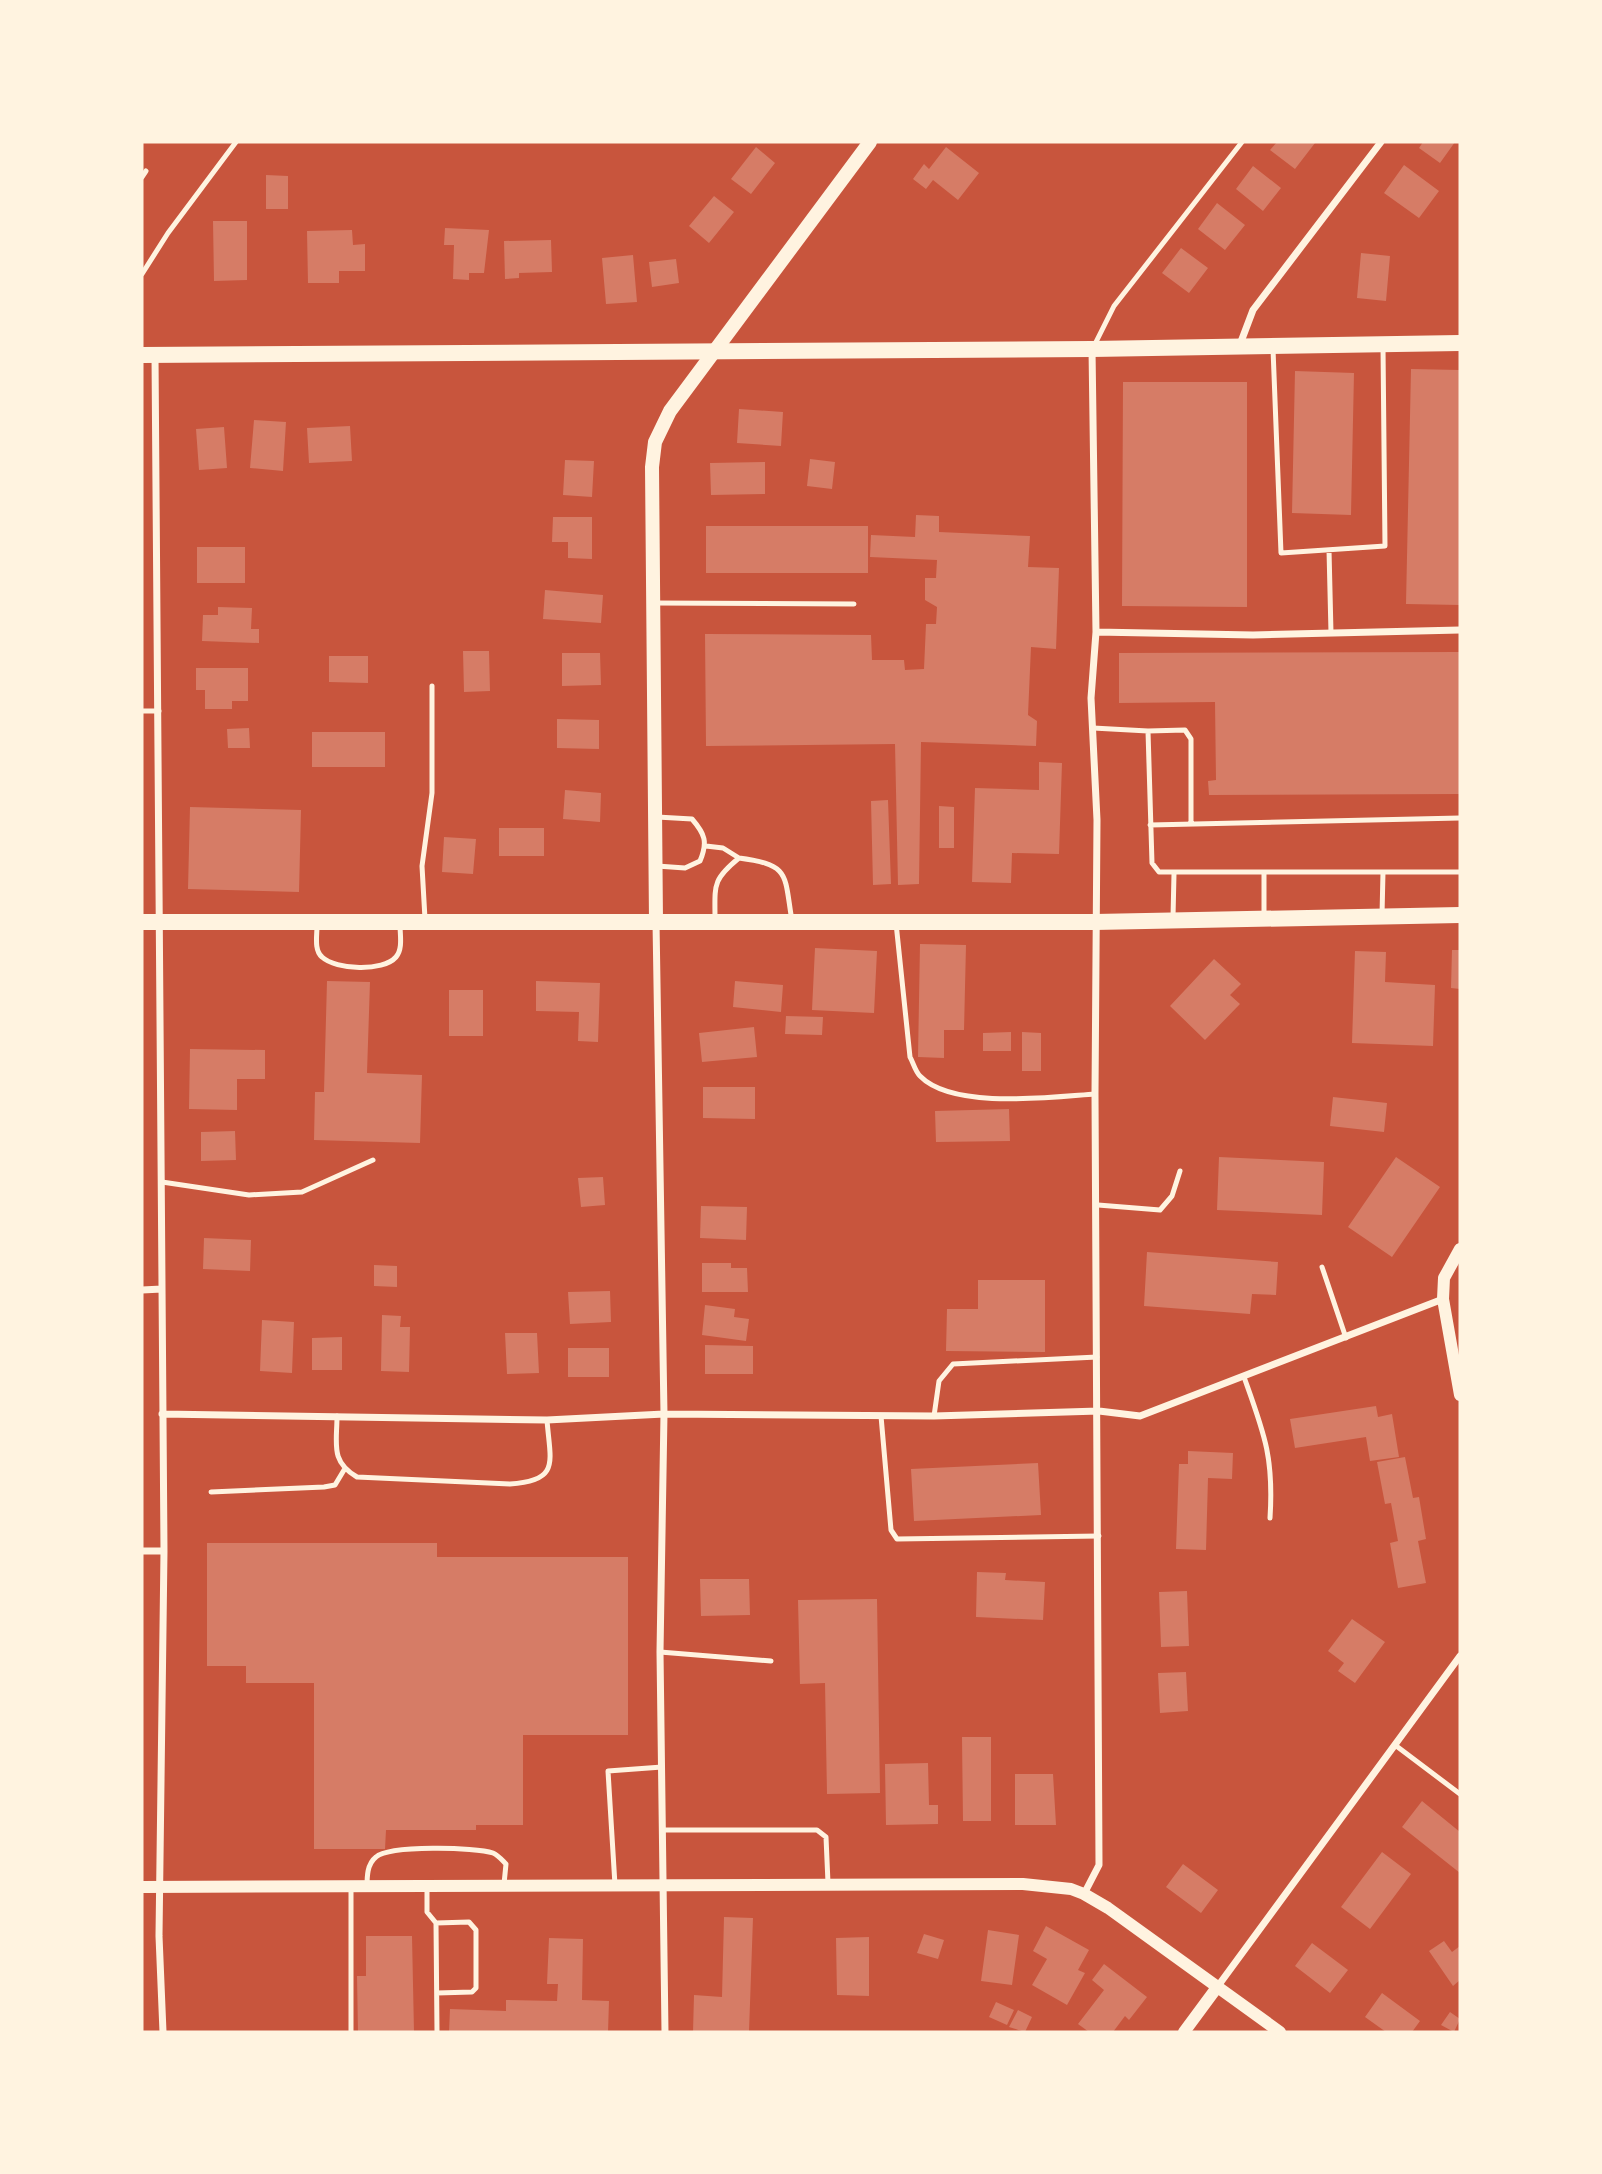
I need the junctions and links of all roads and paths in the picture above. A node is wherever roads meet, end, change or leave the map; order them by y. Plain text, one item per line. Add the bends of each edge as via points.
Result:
1 (236, 142) edge
2 (870, 142) edge
3 (1242, 142) edge
4 (1381, 142) edge
5 (142, 274) edge
6 (1460, 343) edge
7 (1383, 344) junction
8 (1239, 347) junction
9 (1272, 347) junction
10 (1092, 349) junction
11 (714, 350) junction
12 (148, 355) edge
13 (1329, 550) junction
14 (653, 603) junction
15 (854, 604) dead end
16 (1460, 630) edge
17 (1096, 632) junction
18 (1331, 633) junction
19 (432, 686) dead end
20 (142, 711) edge
21 (159, 711) junction
22 (1093, 728) junction
23 (1148, 731) junction
24 (654, 817) junction
25 (1460, 818) edge
26 (1191, 824) junction
27 (1150, 825) junction
28 (706, 846) junction
29 (739, 858) junction
30 (655, 866) junction
31 (1383, 872) junction
32 (1460, 872) edge
33 (1264, 873) junction
34 (1174, 874) junction
35 (1460, 915) edge
36 (1382, 916) junction
37 (1264, 918) junction
38 (1173, 920) junction
39 (142, 922) edge
40 (161, 922) junction
41 (425, 922) junction
42 (656, 922) junction
43 (716, 922) junction
44 (1096, 922) junction
45 (317, 923) junction
46 (400, 923) junction
47 (793, 923) junction
48 (896, 923) junction
49 (1095, 1094) junction
50 (373, 1160) dead end
51 (1180, 1171) dead end
52 (162, 1182) junction
53 (1097, 1205) junction
54 (1460, 1249) edge
55 (1322, 1267) dead end
56 (162, 1289) junction
57 (142, 1290) edge
58 (1443, 1299) junction
59 (1346, 1338) junction
60 (1097, 1357) junction
61 (1458, 1375) edge
62 (1244, 1377) junction
63 (1460, 1395) edge
64 (1099, 1411) junction
65 (162, 1414) junction
66 (664, 1414) junction
67 (337, 1416) junction
68 (881, 1416) junction
69 (934, 1416) junction
70 (547, 1420) junction
71 (344, 1469) junction
72 (211, 1492) dead end
73 (1270, 1518) dead end
74 (1098, 1536) junction
75 (142, 1551) edge
76 (164, 1551) junction
77 (660, 1652) junction
78 (1460, 1656) edge
79 (771, 1661) dead end
80 (1395, 1745) junction
81 (663, 1767) junction
82 (1460, 1794) edge
83 (664, 1830) junction
84 (664, 1884) junction
85 (828, 1884) junction
86 (615, 1885) junction
87 (142, 1887) edge
88 (351, 1887) junction
89 (161, 1888) junction
90 (367, 1888) junction
91 (427, 1888) junction
92 (503, 1888) junction
93 (1084, 1894) junction
94 (436, 1923) junction
95 (1218, 1986) junction
96 (437, 1993) junction
97 (163, 2032) edge
98 (351, 2032) edge
99 (437, 2032) edge
100 (665, 2032) edge
101 (1184, 2032) edge
102 (1280, 2032) edge

1 - 5 lane
2 - 11 main road
3 - 10 lane via 1114,306
4 - 8 street via 1253,310
6 - 7 main road
7 - 9 main road
7 - 13 lane via 1385,546
8 - 9 main road
8 - 10 main road
9 - 13 lane via 1281,553
10 - 11 main road
10 - 17 street
11 - 12 main road
11 - 14 main road via 670,411 655,442
12 - 21 street
13 - 18 lane
14 - 15 lane
14 - 24 main road
16 - 18 street
17 - 18 street
17 - 22 street
19 - 41 lane via 432,793 422,866
20 - 21 lane
21 - 40 street
22 - 23 lane
22 - 44 street
23 - 26 lane via 1185,730 1191,739
23 - 27 lane
24 - 28 lane via 692,819 703,832
24 - 30 main road
25 - 26 lane
26 - 27 lane
27 - 34 lane via 1152,863 1159,872
28 - 29 lane via 723,848
28 - 30 lane via 700,861 685,868
29 - 43 lane via 715,882
29 - 47 lane via 771,863 785,876
30 - 42 main road
31 - 32 lane
31 - 33 lane
31 - 36 lane
33 - 34 lane
33 - 37 lane
34 - 38 lane
35 - 36 main road
36 - 37 main road
37 - 38 main road
38 - 44 main road
39 - 40 main road
40 - 45 main road
40 - 52 street
41 - 42 main road
41 - 46 main road
42 - 43 main road
42 - 66 street
43 - 47 main road
44 - 48 main road
44 - 49 street
45 - 46 main road
45 - 46 lane via 317,949 322,957 338,965 362,966 396,957
47 - 48 main road
48 - 49 lane via 910,1056 919,1075 953,1093 991,1097
49 - 53 street
50 - 52 lane via 302,1192 249,1195
51 - 53 lane via 1172,1196 1160,1210
52 - 56 street
53 - 60 street
54 - 58 street via 1444,1278
55 - 59 lane
56 - 57 street
56 - 65 street
58 - 59 street
58 - 61 street
59 - 62 street
60 - 64 street
60 - 69 lane via 953,1364 939,1381
61 - 63 street
62 - 64 street via 1147,1415
62 - 73 lane via 1268,1444 1273,1476
64 - 69 street
64 - 74 street
65 - 67 street
65 - 76 street
66 - 68 street
66 - 70 street
66 - 77 street
67 - 70 street
67 - 71 lane via 336,1457
68 - 69 street
68 - 74 lane via 891,1530 897,1539
70 - 71 lane via 550,1460 545,1476 533,1483 357,1477
71 - 72 lane via 335,1485 324,1487
74 - 93 street via 1100,1864
75 - 76 street
76 - 89 street
77 - 79 lane
77 - 81 street
78 - 80 street
80 - 82 lane
80 - 95 street
81 - 83 street
81 - 86 lane via 608,1771
83 - 84 street
83 - 85 lane via 817,1830 827,1846
84 - 85 street
84 - 86 street
84 - 100 street
85 - 93 street via 1023,1884
86 - 92 street
87 - 89 street
88 - 89 street
88 - 90 street
88 - 98 lane
89 - 97 street
90 - 91 street
90 - 92 lane via 367,1872 374,1858 386,1851 475,1849 496,1854 506,1864
91 - 92 street
91 - 94 lane via 427,1912
93 - 95 street
94 - 96 lane
94 - 96 lane via 469,1922 476,1930 476,1988
95 - 101 street
95 - 102 street
96 - 99 lane

